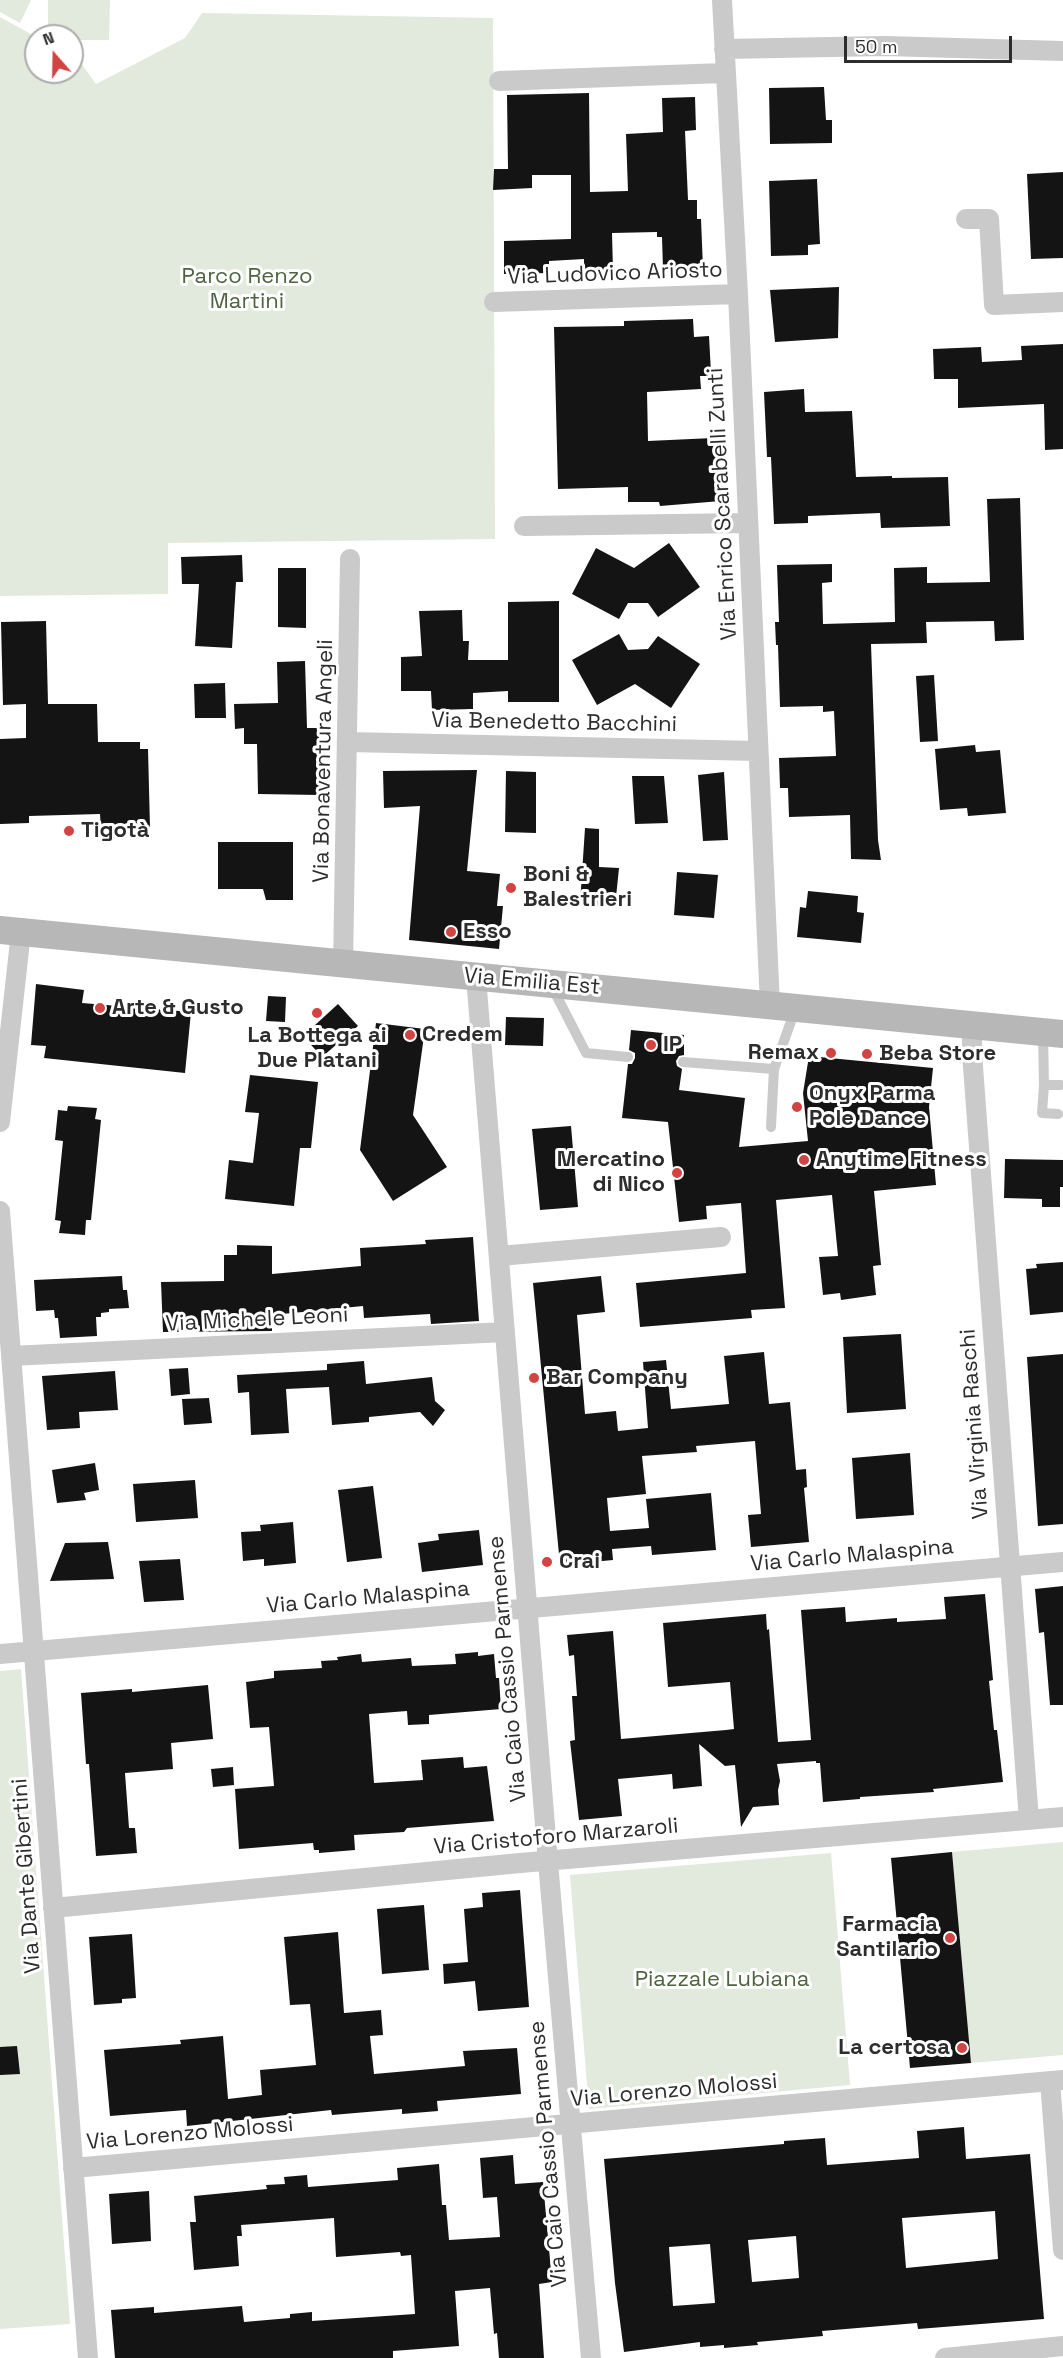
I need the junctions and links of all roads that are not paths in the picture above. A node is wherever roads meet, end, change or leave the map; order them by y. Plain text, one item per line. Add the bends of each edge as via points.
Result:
1 (722, 0) edge
2 (724, 49) junction
3 (1063, 51) edge
4 (724, 73) junction
5 (499, 81) dead end
6 (966, 219) dead end
7 (738, 294) junction
8 (494, 302) dead end
9 (1063, 302) edge
10 (748, 523) junction
11 (524, 526) dead end
12 (350, 559) dead end
13 (348, 742) junction
14 (758, 751) junction
15 (11, 931) edge
16 (343, 964) junction
17 (476, 976) junction
18 (550, 984) junction
19 (783, 1006) junction
20 (972, 1024) junction
21 (1053, 1033) edge
22 (628, 1057) dead end
23 (683, 1062) dead end
24 (774, 1069) junction
25 (1044, 1085) junction
26 (1060, 1085) dead end
27 (1058, 1114) dead end
28 (0, 1122) edge
29 (771, 1127) dead end
30 (0, 1211) edge
31 (721, 1237) dead end
32 (499, 1256) junction
33 (505, 1332) junction
34 (11, 1356) junction
35 (1063, 1562) edge
36 (1009, 1566) junction
37 (528, 1608) junction
38 (34, 1652) junction
39 (0, 1654) edge
40 (1063, 1816) edge
41 (1029, 1820) junction
42 (548, 1862) junction
43 (53, 1908) junction
44 (1056, 2081) edge
45 (570, 2125) junction
46 (73, 2168) junction
47 (1063, 2250) edge
48 (1063, 2346) edge
49 (88, 2358) edge
50 (591, 2358) edge
51 (945, 2358) edge

1 - 2 street, Via Enrico Scarabelli Zunti
2 - 3 street via 895,46
2 - 4 street, Via Enrico Scarabelli Zunti
4 - 5 street
4 - 7 street, Via Enrico Scarabelli Zunti
6 - 9 street via 989,219 994,305
7 - 8 street, Via Ludovico Ariosto
7 - 10 street, Via Enrico Scarabelli Zunti
10 - 11 street
10 - 14 street, Via Enrico Scarabelli Zunti
12 - 13 street, Via Bonaventura Angeli
13 - 14 street, Via Benedetto Bacchini
13 - 16 street, Via Bonaventura Angeli
14 - 19 street, Via Enrico Scarabelli Zunti
15 - 16 main road, Via Emilia Est
15 - 28 street
16 - 17 main road, Via Emilia Est
17 - 18 main road, Via Emilia Est
17 - 32 street, Via Caio Cassio Parmense
18 - 19 main road, Via Emilia Est
18 - 22 lane via 586,1053
19 - 20 main road, Via Emilia Est
19 - 24 lane
20 - 21 main road, Via Emilia Est
20 - 36 street, Via Virginia Raschi
21 - 25 lane
23 - 24 lane
24 - 29 lane
25 - 26 lane
25 - 27 lane via 1042,1113
30 - 34 street, Via Dante Gibertini
31 - 32 street
32 - 33 street, Via Caio Cassio Parmense
33 - 34 street, Via Michele Leoni
33 - 37 street, Via Caio Cassio Parmense
34 - 38 street, Via Dante Gibertini
35 - 36 street, Via Carlo Malaspina
36 - 37 street, Via Carlo Malaspina
36 - 41 street, Via Virginia Raschi
37 - 38 street, Via Carlo Malaspina
37 - 42 street, Via Caio Cassio Parmense
38 - 39 street, Via Carlo Malaspina
38 - 43 street, Via Dante Gibertini
40 - 41 street, Via Cristoforo Marzaroli
41 - 42 street, Via Cristoforo Marzaroli
42 - 43 street, Via Cristoforo Marzaroli
42 - 45 street, Via Caio Cassio Parmense
43 - 46 street, Via Dante Gibertini
44 - 45 street, Via Lorenzo Molossi
44 - 47 street
45 - 46 street, Via Lorenzo Molossi
45 - 50 street, Via Caio Cassio Parmense
46 - 49 street, Via Dante Gibertini
48 - 51 street

